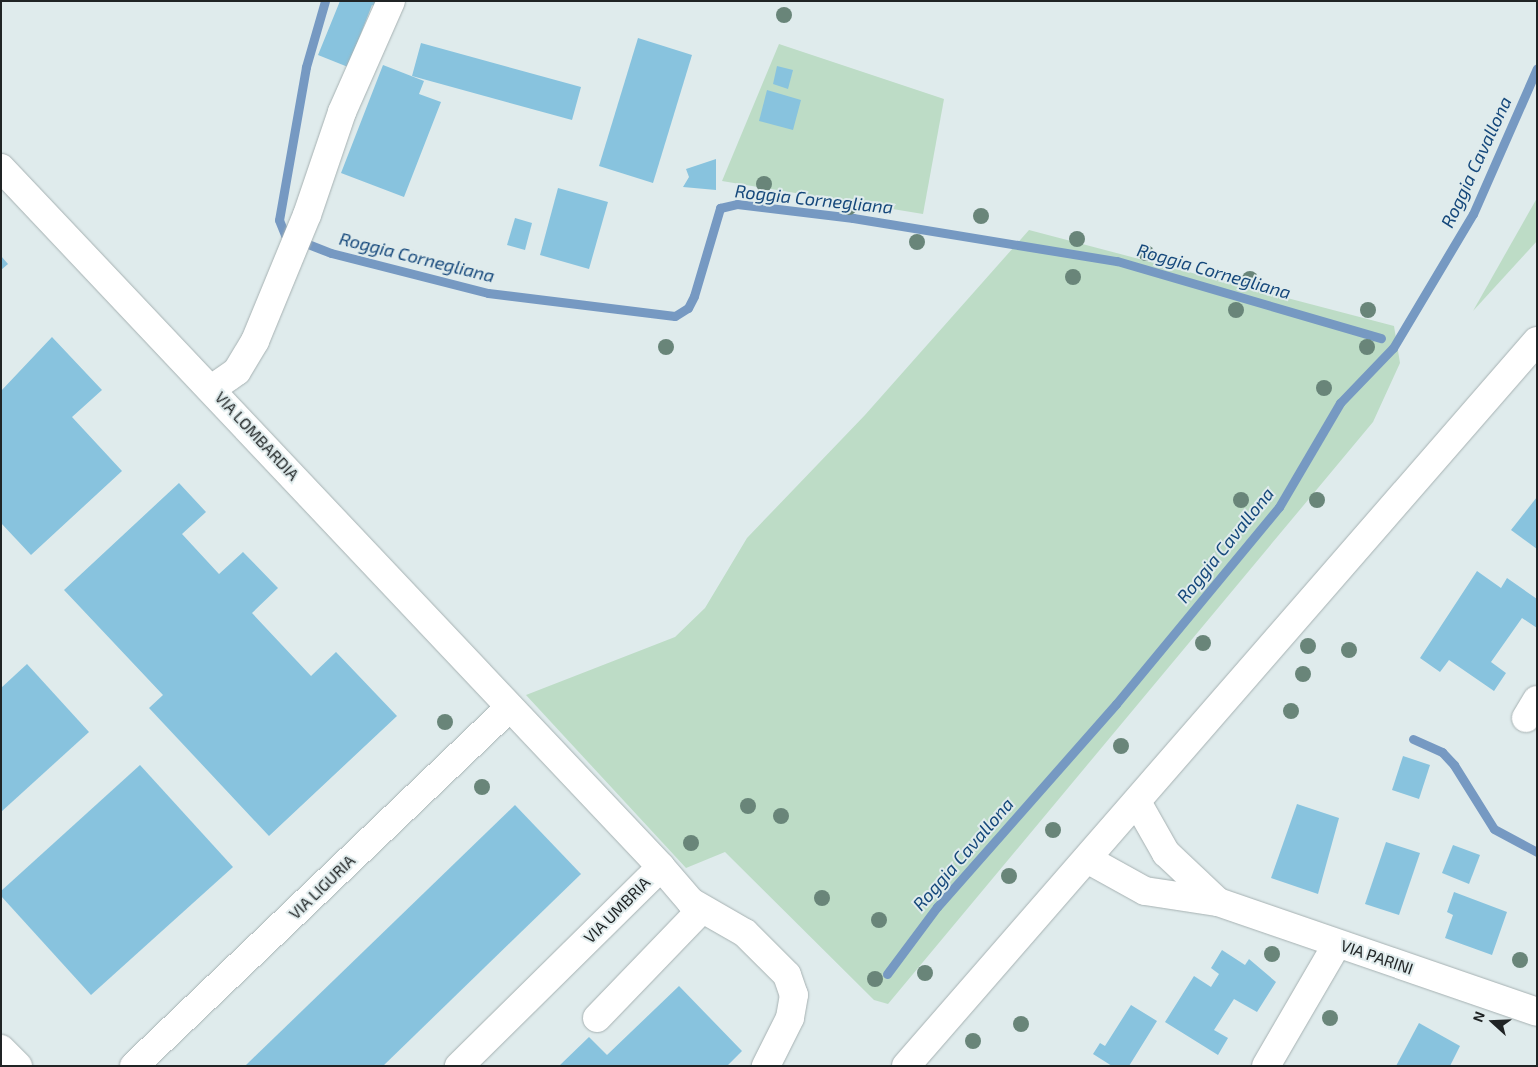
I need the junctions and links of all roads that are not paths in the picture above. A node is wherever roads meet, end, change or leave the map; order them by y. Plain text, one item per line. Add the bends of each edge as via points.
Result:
1 (391, 1) edge
2 (1, 168) edge
3 (1537, 341) edge
4 (213, 388) junction
5 (509, 708) junction
6 (1137, 802) junction
7 (1087, 859) junction
8 (661, 867) junction
9 (1218, 902) junction
10 (702, 909) junction
11 (1337, 944) junction
12 (1537, 1012) edge
13 (597, 1018) dead end
14 (1, 1048) edge
15 (18, 1066) edge
16 (134, 1066) edge
17 (459, 1066) edge
18 (766, 1066) edge
19 (906, 1066) edge
20 (1266, 1066) edge

1 - 4 street via 342,112 255,341 237,371
2 - 4 street, VIA LOMBARDIA
3 - 6 street
4 - 5 street, VIA LOMBARDIA
5 - 8 street, VIA UMBRIA
5 - 16 street, VIA LIGURIA
6 - 7 street
6 - 9 street, VIA PARINI via 1166,853
7 - 9 street, VIA PARINI via 1146,891
7 - 19 street
8 - 10 street
8 - 17 street, VIA UMBRIA
9 - 11 street, VIA PARINI
10 - 13 street
10 - 18 street via 744,933 787,975 794,995 790,1018
11 - 12 street, VIA PARINI
11 - 20 street
14 - 15 street

